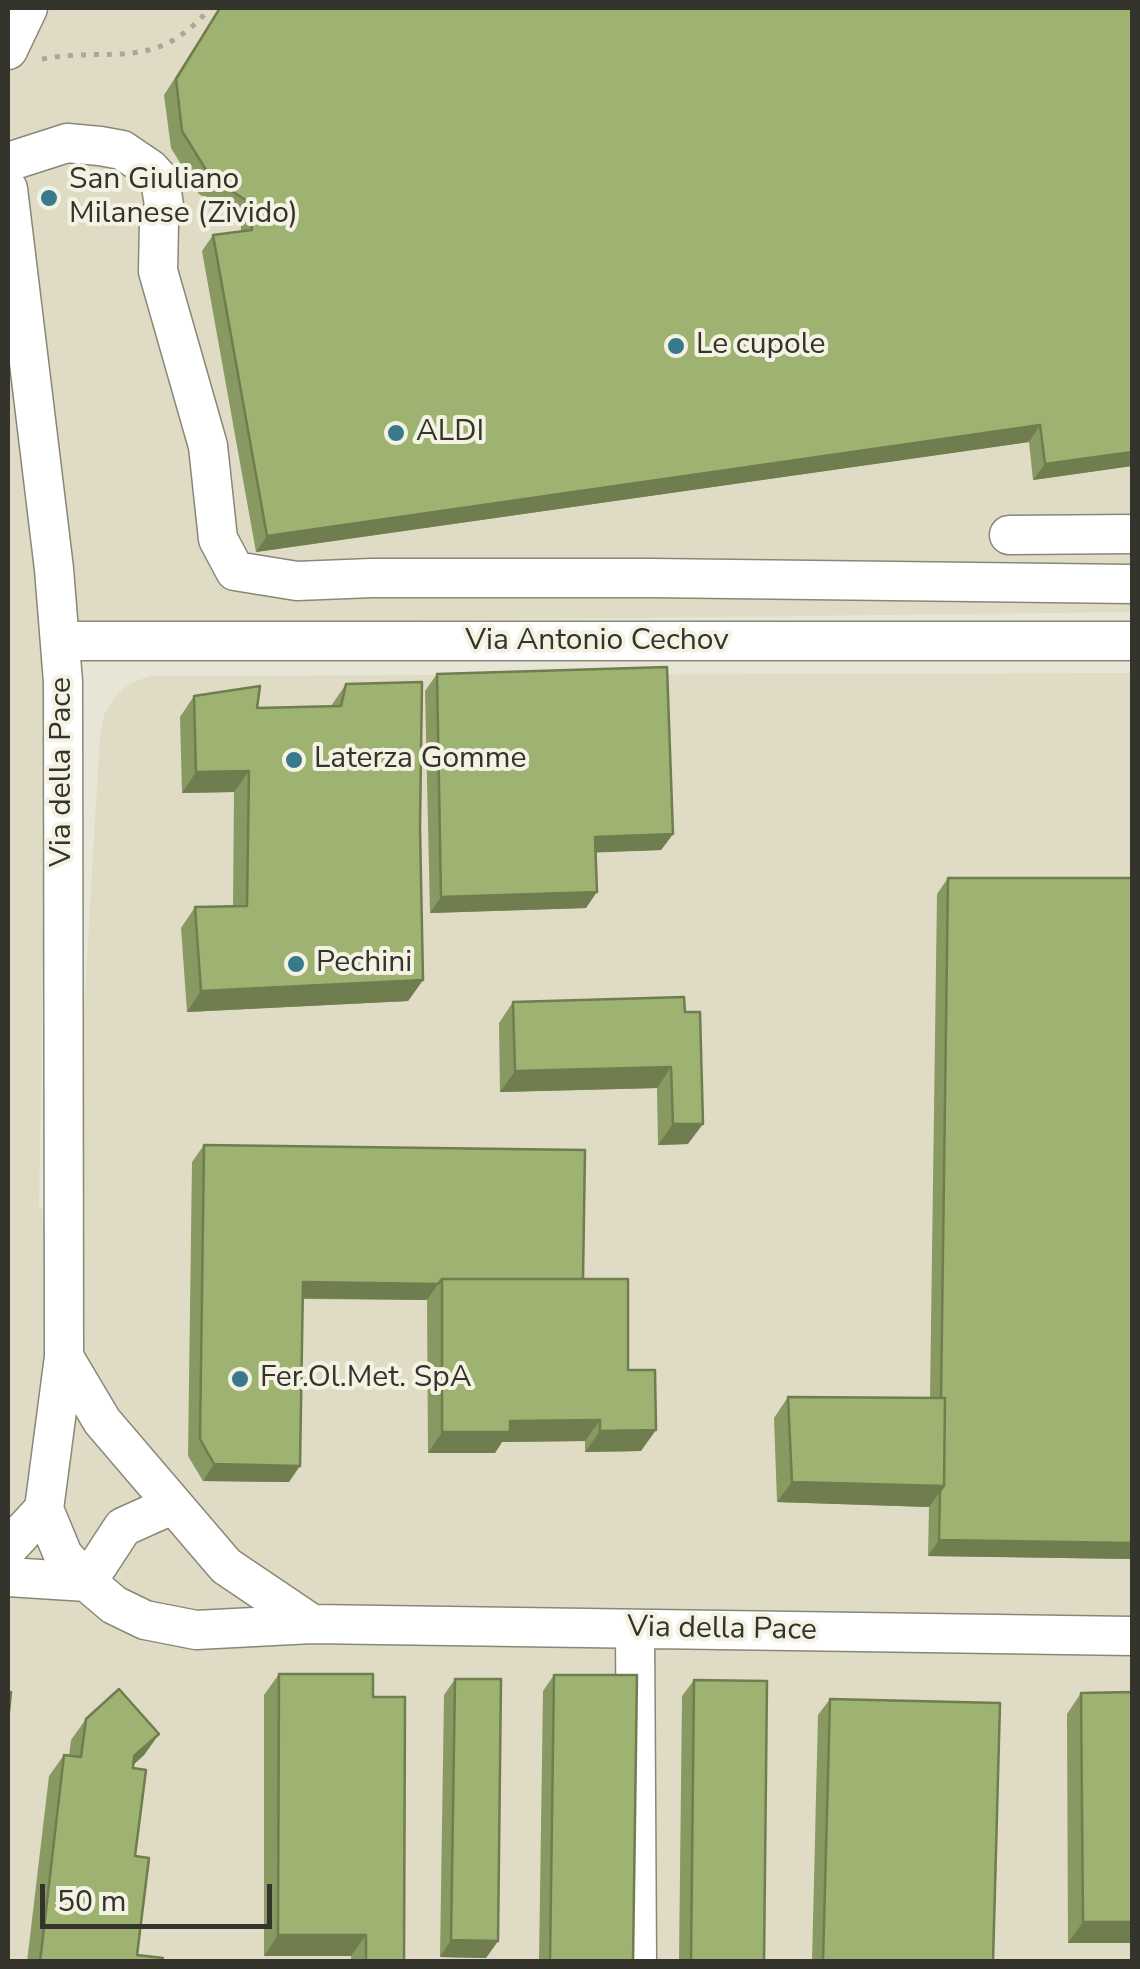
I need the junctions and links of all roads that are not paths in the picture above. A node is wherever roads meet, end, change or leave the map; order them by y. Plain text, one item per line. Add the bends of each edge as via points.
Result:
1 (28, 8) edge
2 (21, 55) edge
3 (8, 162) edge
4 (8, 189) edge
5 (1132, 534) edge
6 (1009, 535) dead end
7 (1132, 584) edge
8 (61, 641) junction
9 (1132, 641) edge
10 (64, 1358) junction
11 (172, 1505) junction
12 (44, 1509) junction
13 (8, 1548) edge
14 (8, 1577) edge
15 (87, 1582) junction
16 (312, 1624) junction
17 (635, 1628) junction
18 (1132, 1636) edge
19 (637, 1962) edge

1 - 2 street
3 - 7 street via 67,143 100,146 122,150 160,180 158,271 208,446 218,539 235,571 297,581
4 - 8 street, Via della Pace
5 - 6 street
8 - 9 street, Via Antonio Cechov
8 - 10 street, Via della Pace
10 - 11 street via 102,1421
10 - 12 street, Via della Pace
11 - 15 street via 123,1527
11 - 16 street via 226,1566
12 - 13 street
12 - 15 street, Via della Pace via 63,1555
14 - 15 street
15 - 16 street, Via della Pace via 114,1605 162,1624 196,1630
16 - 17 street, Via della Pace
17 - 18 street, Via della Pace
17 - 19 street

